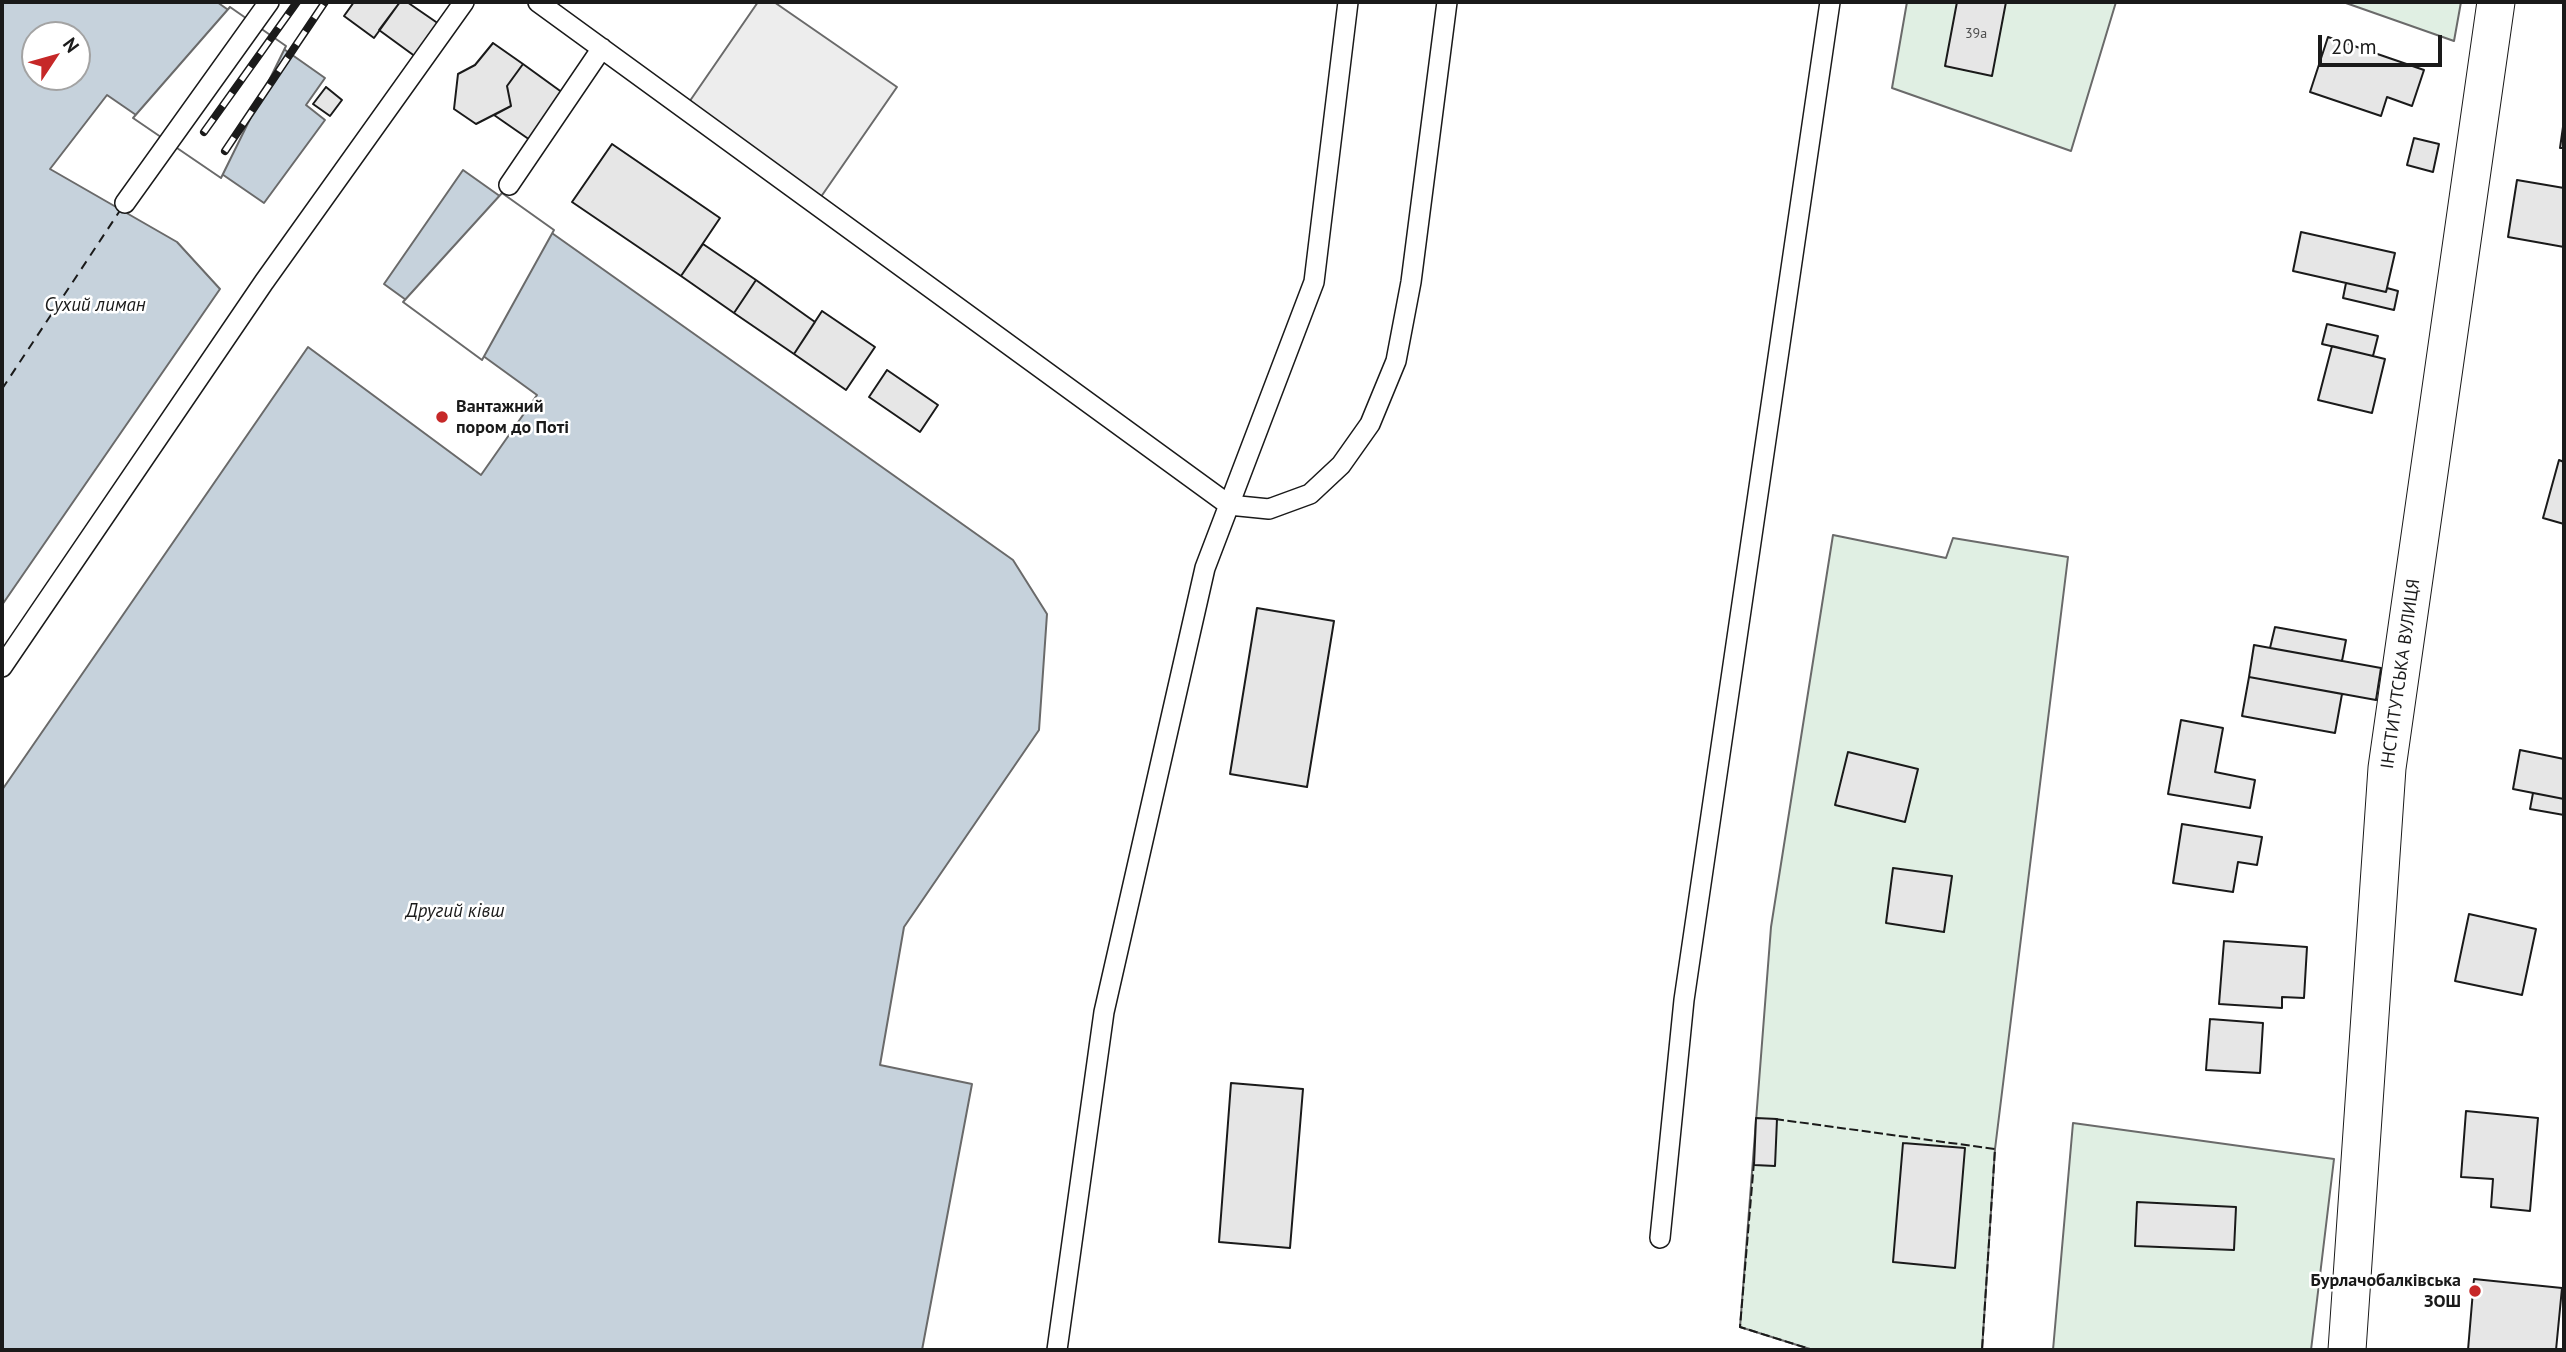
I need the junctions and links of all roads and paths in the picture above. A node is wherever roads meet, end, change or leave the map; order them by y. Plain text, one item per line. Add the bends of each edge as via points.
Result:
1 (269, 2) edge
2 (464, 2) edge
3 (538, 2) edge
4 (1348, 2) edge
5 (1447, 2) edge
6 (1830, 2) edge
7 (2496, 2) edge
8 (602, 48) junction
9 (509, 185) dead end
10 (125, 203) dead end
11 (1229, 505) junction
12 (2, 667) edge
13 (1660, 1238) dead end
14 (1056, 1350) edge
15 (2347, 1350) edge

1 - 10 lane
2 - 12 lane via 264,282
3 - 8 lane
4 - 11 lane via 1314,282
5 - 11 lane via 1411,282 1396,361 1370,424 1341,465 1310,494 1269,509
6 - 13 lane via 1684,1000
7 - 15 street, ІНСТИТУТСЬКА ВУЛИЦЯ via 2387,768
8 - 9 lane
8 - 11 lane
11 - 14 lane via 1205,568 1104,1012

